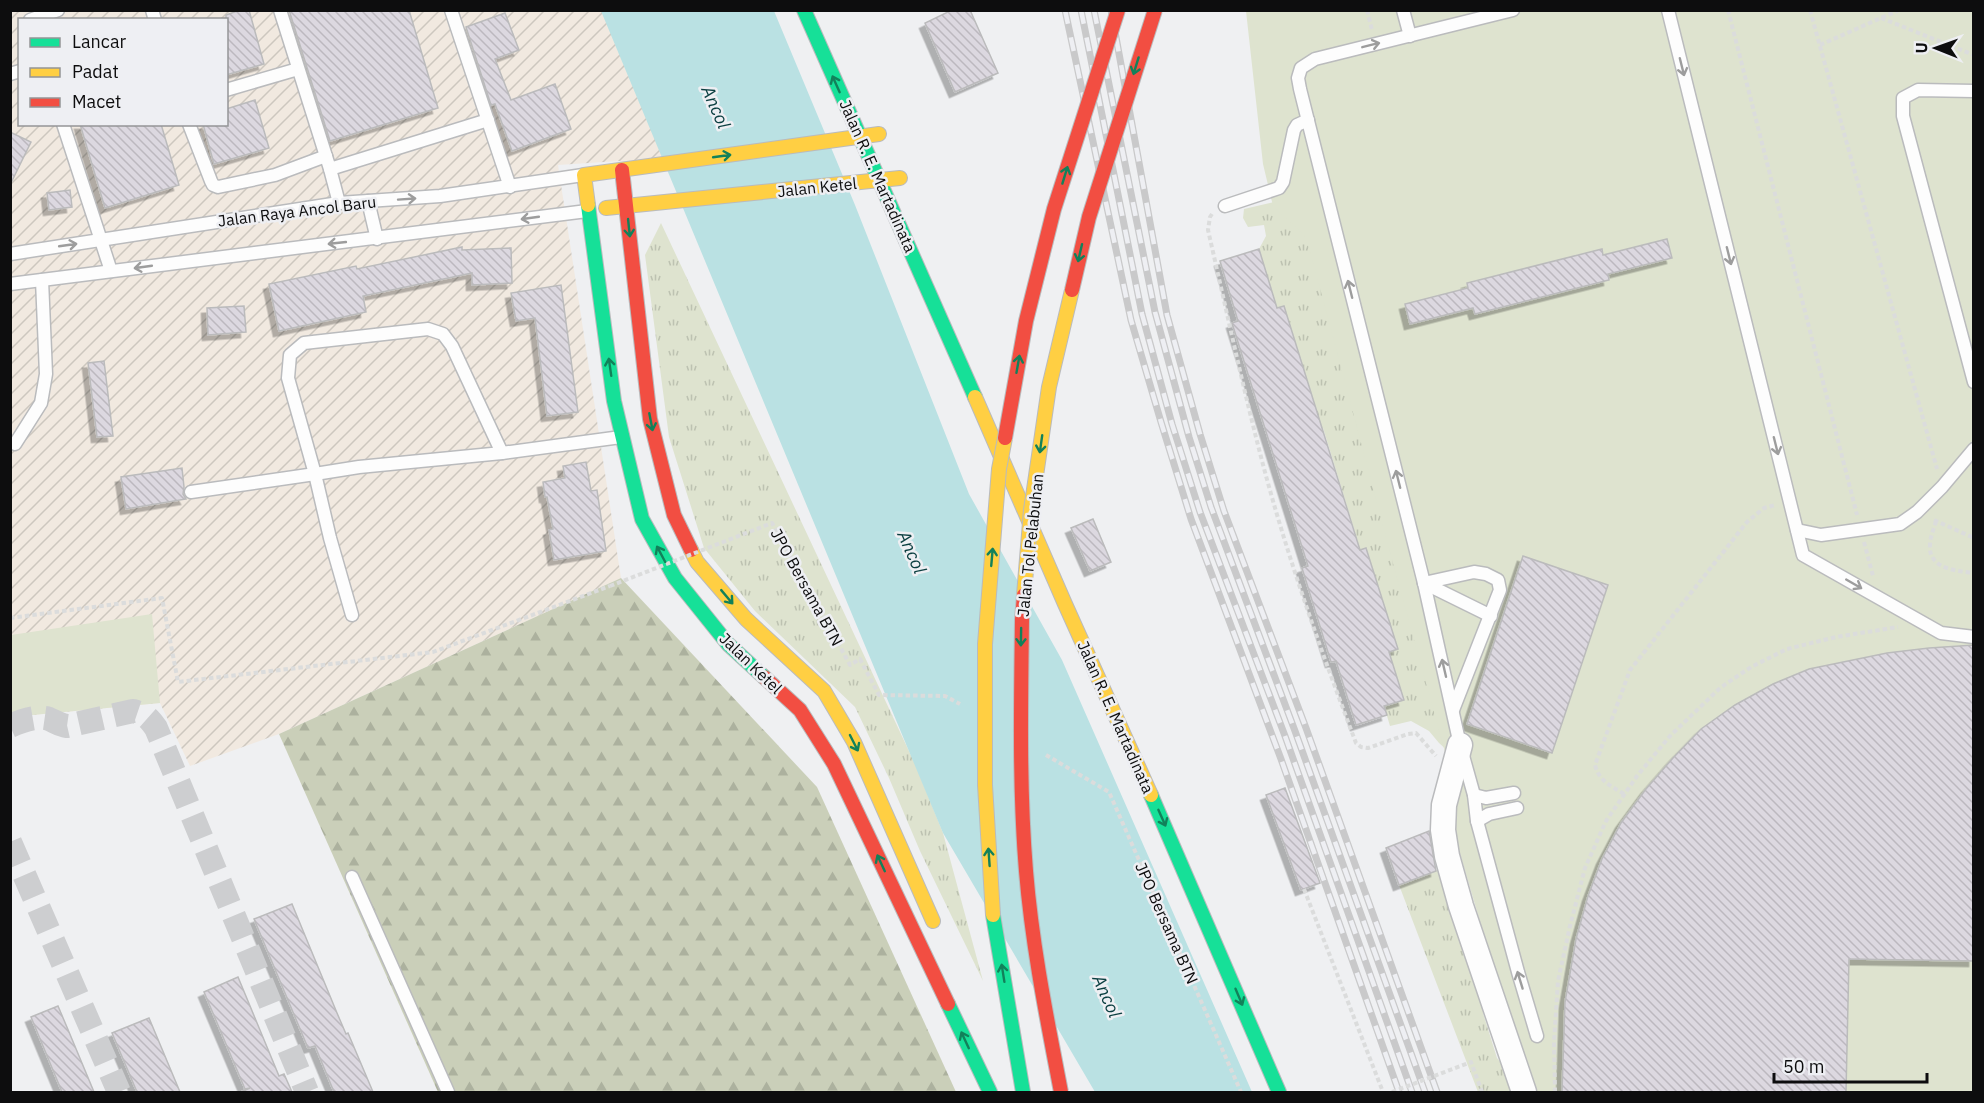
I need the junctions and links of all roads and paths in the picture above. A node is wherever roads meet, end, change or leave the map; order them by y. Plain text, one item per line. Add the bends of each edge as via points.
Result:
1 (58, 10) edge
2 (280, 10) edge
3 (452, 10) edge
4 (804, 10) edge
5 (1118, 10) edge
6 (1155, 10) edge
7 (1403, 10) edge
8 (1513, 10) edge
9 (1668, 10) edge
10 (1728, 10) edge
11 (1810, 10) edge
12 (1899, 10) edge
13 (35, 18) edge
14 (1881, 18) junction
15 (1410, 36) junction
16 (1820, 45) junction
17 (1974, 55) edge
18 (298, 69) junction
19 (228, 89) edge
20 (1974, 91) edge
21 (488, 120) junction
22 (1308, 120) junction
23 (64, 126) edge
24 (190, 126) edge
25 (879, 134) dead end
26 (860, 137) junction
27 (328, 162) junction
28 (622, 170) junction
29 (584, 175) junction
30 (900, 178) dead end
31 (880, 180) junction
32 (510, 187) junction
33 (368, 201) junction
34 (339, 203) junction
35 (627, 206) junction
36 (1225, 206) joint
37 (588, 211) junction
38 (917, 232) dead end
39 (377, 239) junction
40 (100, 241) junction
41 (10, 254) edge
42 (111, 271) junction
43 (42, 280) junction
44 (10, 285) edge
45 (951, 342) junction
46 (1974, 381) edge
47 (622, 437) junction
48 (15, 444) dead end
49 (1974, 449) edge
50 (502, 453) junction
51 (645, 468) junction
52 (315, 474) junction
53 (1942, 487) junction
54 (191, 492) dead end
55 (1790, 502) junction
56 (1917, 512) junction
57 (1936, 521) junction
58 (1860, 526) dead end
59 (1797, 530) junction
60 (1974, 537) edge
61 (1863, 538) dead end
62 (1974, 573) edge
63 (1424, 583) junction
64 (1875, 583) dead end
65 (352, 615) dead end
66 (1491, 616) junction
67 (10, 618) edge
68 (1886, 629) dead end
69 (1974, 638) edge
70 (966, 708) dead end
71 (1453, 710) junction
72 (1460, 745) junction
73 (1038, 750) dead end
74 (1451, 775) junction
75 (1514, 794) dead end
76 (1624, 794) junction
77 (1474, 795) junction
78 (1517, 808) dead end
79 (1477, 821) junction
80 (352, 877) dead end
81 (1304, 889) dead end
82 (938, 932) dead end
83 (1537, 1036) dead end
84 (448, 1092) edge
85 (990, 1092) edge
86 (1023, 1092) edge
87 (1061, 1092) edge
88 (1241, 1092) edge
89 (1280, 1092) edge
90 (1383, 1092) edge
91 (1392, 1092) edge
92 (1482, 1092) edge
93 (1524, 1092) edge
94 (1555, 1092) edge

1 - 13 lane
2 - 18 lane
3 - 21 lane
26 -> 4 highway, Jalan R. E. Martadinata
86 -> 5 highway, bridge via 993,915 985,784 985,644 999,470 1026,321 1054,209
6 -> 87 highway, Jalan Tol Pelabuhan, bridge via 1089,217 1049,387 1031,510 1023,608 1020,766 1026,872 1040,985
7 - 15 lane
8 - 15 lane
9 -> 55 lane
10 - 58 path
11 - 16 path
12 - 14 path
14 - 16 path
14 - 17 path
22 -> 15 lane via 1298,78 1301,68 1315,59
16 - 53 path
18 - 19 lane
18 - 27 lane
20 - 46 lane via 1918,90 1903,98 1903,116
21 - 27 lane
21 - 32 lane
22 - 36 lane via 1294,130 1283,182 1278,188
63 -> 22 lane
23 - 40 lane
24 - 27 lane via 211,181 218,187
25 - 26 highway
28 -> 26 highway
26 - 31 highway, Jalan R. E. Martadinata
27 - 34 lane
28 - 29 highway
28 - 35 highway, Jalan Ketel
29 - 32 lane, Jalan Raya Ancol Baru
29 - 37 highway, Jalan Ketel
30 - 31 highway, Jalan Ketel
31 - 35 highway, Jalan Ketel
31 - 45 highway, Jalan R. E. Martadinata
33 -> 32 lane, Jalan Raya Ancol Baru
33 - 34 lane, Jalan Raya Ancol Baru
33 - 39 lane
34 - 40 lane, Jalan Raya Ancol Baru
35 - 37 highway, Jalan Ketel
35 -> 51 highway, Jalan Ketel via 650,419
36 - 74 path via 1212,214 1208,230 1260,454 1319,647 1356,743 1368,748 1416,733
37 -> 39 lane
47 -> 37 highway, Jalan Ketel
38 - 45 highway, Jalan R. E. Martadinata
39 -> 42 lane
41 -> 40 lane, Jalan Raya Ancol Baru
40 - 42 lane
42 - 43 lane
43 - 44 lane
43 - 48 lane via 46,375 41,403
45 -> 89 highway, Jalan R. E. Martadinata
47 - 50 lane
47 - 51 highway, Jalan Ketel
49 - 53 lane
50 - 52 lane
50 - 52 lane via 443,334 428,329 364,335 304,343 290,355 288,378
51 -> 82 highway, Jalan Ketel via 675,515 697,562 746,619 824,691 848,732
85 -> 51 highway, Jalan Ketel via 834,764 800,711 728,644 675,578 642,519
52 - 54 lane
52 - 65 lane
53 - 56 lane
55 - 59 lane
55 - 76 path via 1755,514 1630,670 1595,765 1603,780
56 - 57 path
56 - 59 lane via 1900,524 1821,535
57 - 60 path
57 - 62 path via 1929,549 1934,558 1952,571
59 -> 69 lane via 1803,555 1941,633
61 - 64 path
63 - 66 lane
63 - 66 lane via 1474,572 1486,574 1498,580 1500,590
71 -> 63 lane
66 - 71 lane
67 - 70 path, JPO Bersama BTN, bridge via 162,598 178,682 433,652 772,523 850,664 860,659 879,695 945,696
68 - 76 path via 1787,649 1751,667 1720,688 1670,736
71 - 72 lane
72 - 74 street
72 - 77 lane
73 - 88 path, JPO Bersama BTN via 1109,792
74 - 93 street via 1444,805 1447,856
75 - 77 lane via 1486,798
76 - 94 path via 1606,821 1586,868 1570,926 1558,981
77 - 79 lane
78 - 79 lane
83 -> 79 lane
80 - 84 lane
81 - 90 path
91 - 92 path, bridge via 1471,1062

